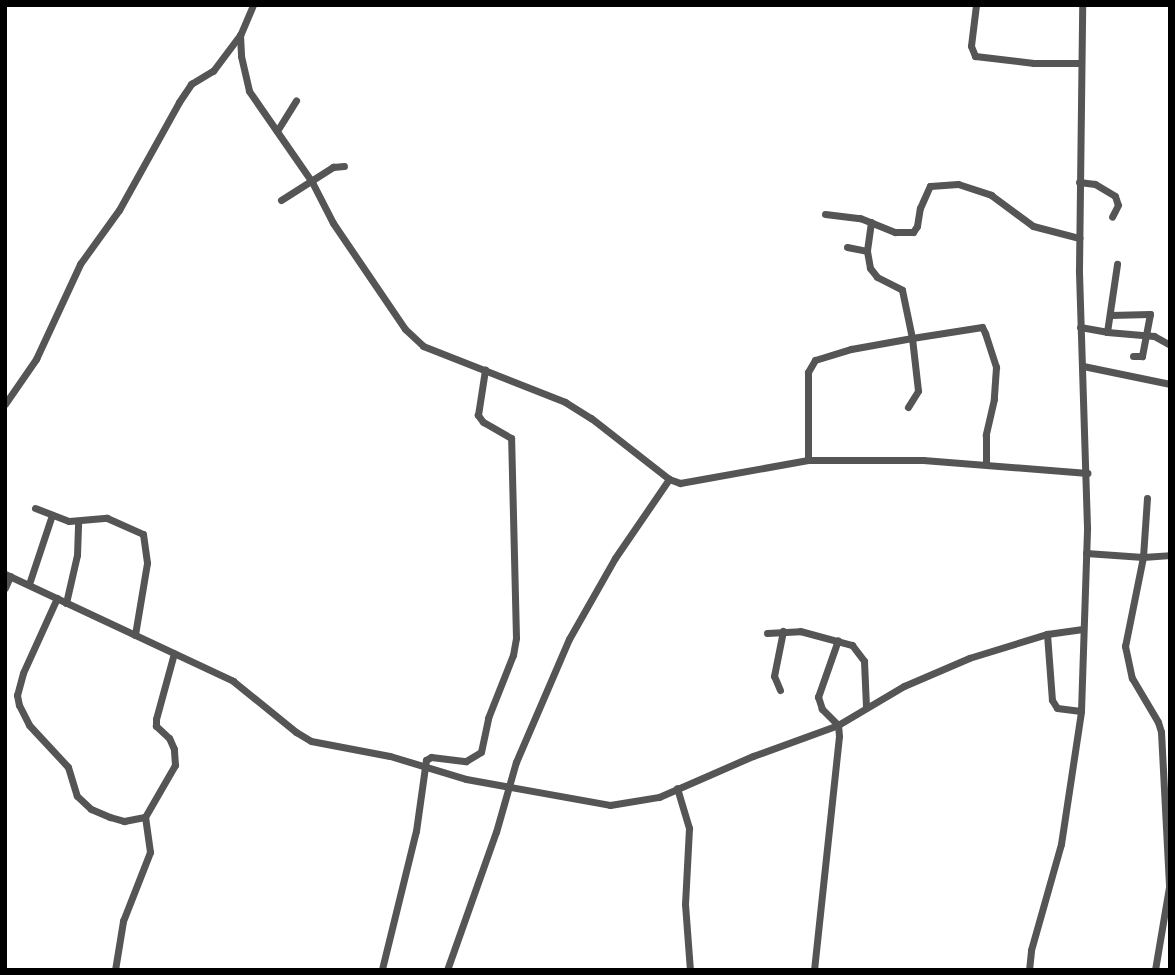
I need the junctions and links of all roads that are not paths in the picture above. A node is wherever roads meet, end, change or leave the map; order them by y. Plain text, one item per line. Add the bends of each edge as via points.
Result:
1 (253, 5) edge
2 (976, 5) edge
3 (1079, 6) edge
4 (240, 35) junction
5 (1081, 64) junction
6 (296, 101) dead end
7 (277, 131) junction
8 (344, 166) dead end
9 (312, 182) junction
10 (1079, 182) junction
11 (281, 200) dead end
12 (825, 214) dead end
13 (1112, 217) dead end
14 (871, 222) junction
15 (1079, 237) junction
16 (847, 247) dead end
17 (867, 251) junction
18 (1117, 264) dead end
19 (1110, 315) junction
20 (1080, 327) junction
21 (1107, 332) junction
22 (1146, 336) junction
23 (912, 338) junction
24 (1170, 345) edge
25 (1133, 356) dead end
26 (1083, 366) junction
27 (485, 370) junction
28 (1170, 384) edge
29 (5, 404) edge
30 (908, 407) dead end
31 (808, 460) junction
32 (986, 464) junction
33 (1087, 473) junction
34 (669, 479) junction
35 (1147, 498) dead end
36 (35, 508) dead end
37 (52, 515) junction
38 (78, 522) junction
39 (1086, 553) junction
40 (1170, 555) edge
41 (1143, 557) junction
42 (8, 575) edge
43 (29, 584) junction
44 (5, 588) edge
45 (57, 598) junction
46 (66, 603) junction
47 (1083, 629) junction
48 (783, 631) junction
49 (767, 633) dead end
50 (1047, 634) junction
51 (135, 635) junction
52 (838, 640) junction
53 (174, 653) junction
54 (780, 690) dead end
55 (866, 708) junction
56 (1081, 711) junction
57 (838, 725) junction
58 (425, 767) junction
59 (508, 787) junction
60 (677, 788) junction
61 (145, 817) junction
62 (382, 969) edge
63 (115, 970) edge
64 (393, 970) edge
65 (447, 970) edge
66 (690, 970) edge
67 (814, 970) edge
68 (1029, 970) edge
69 (1155, 970) edge

1 - 4 street
2 - 5 street via 971,46 975,56
3 - 5 street
4 - 7 street via 249,91
4 - 29 street via 213,71 191,84 119,210 80,264 36,359
5 - 10 street
6 - 7 street
7 - 9 street
8 - 9 street via 333,167
9 - 11 street
9 - 27 street via 333,223 405,329 429,349
10 - 13 street via 1095,184 1115,196 1118,205
10 - 15 street
12 - 14 street
14 - 15 street via 895,232 913,232 930,186 958,184 992,195 1033,226
14 - 17 street
15 - 20 street
16 - 17 street
17 - 23 street via 872,273 902,290
18 - 19 street
19 - 21 street
19 - 22 street via 1149,313
20 - 21 street
20 - 26 street
21 - 22 street
22 - 24 street
22 - 25 street via 1142,356
23 - 30 street via 918,391
23 - 31 street via 851,349 811,364
23 - 32 street via 982,327 996,367
26 - 28 street
26 - 33 street
27 - 34 street via 543,392 591,418
27 - 58 street via 478,415 511,438 516,638 481,752 466,761 431,757
31 - 32 street
31 - 34 street via 703,481
32 - 33 street
33 - 39 street
34 - 59 street via 615,558 569,639
35 - 41 street
36 - 37 street
37 - 38 street
37 - 43 street
38 - 46 street via 77,555
38 - 51 street via 107,518 145,537 147,563
39 - 41 street
39 - 47 street
40 - 41 street
41 - 69 street via 1125,646 1132,678 1161,732 1169,887
42 - 43 street
42 - 44 street
43 - 45 street
45 - 46 street
45 - 61 street via 21,682 21,714 64,760 82,802 124,821
46 - 51 street
47 - 50 street
47 - 56 street
48 - 49 street
48 - 52 street
48 - 54 street via 774,676
50 - 55 street via 934,672
50 - 56 street via 1052,700 1057,708
51 - 53 street
52 - 55 street via 863,656
52 - 57 street via 818,697 822,709
53 - 58 street via 233,681 311,741
53 - 61 street via 156,726 169,738 174,765
55 - 57 street
56 - 68 street via 1060,844
57 - 60 street
57 - 67 street
58 - 59 street
58 - 62 street via 413,841
59 - 60 street via 610,805 642,801
59 - 65 street
60 - 66 street via 689,828 685,904
61 - 63 street via 150,852 124,921
62 - 64 street

